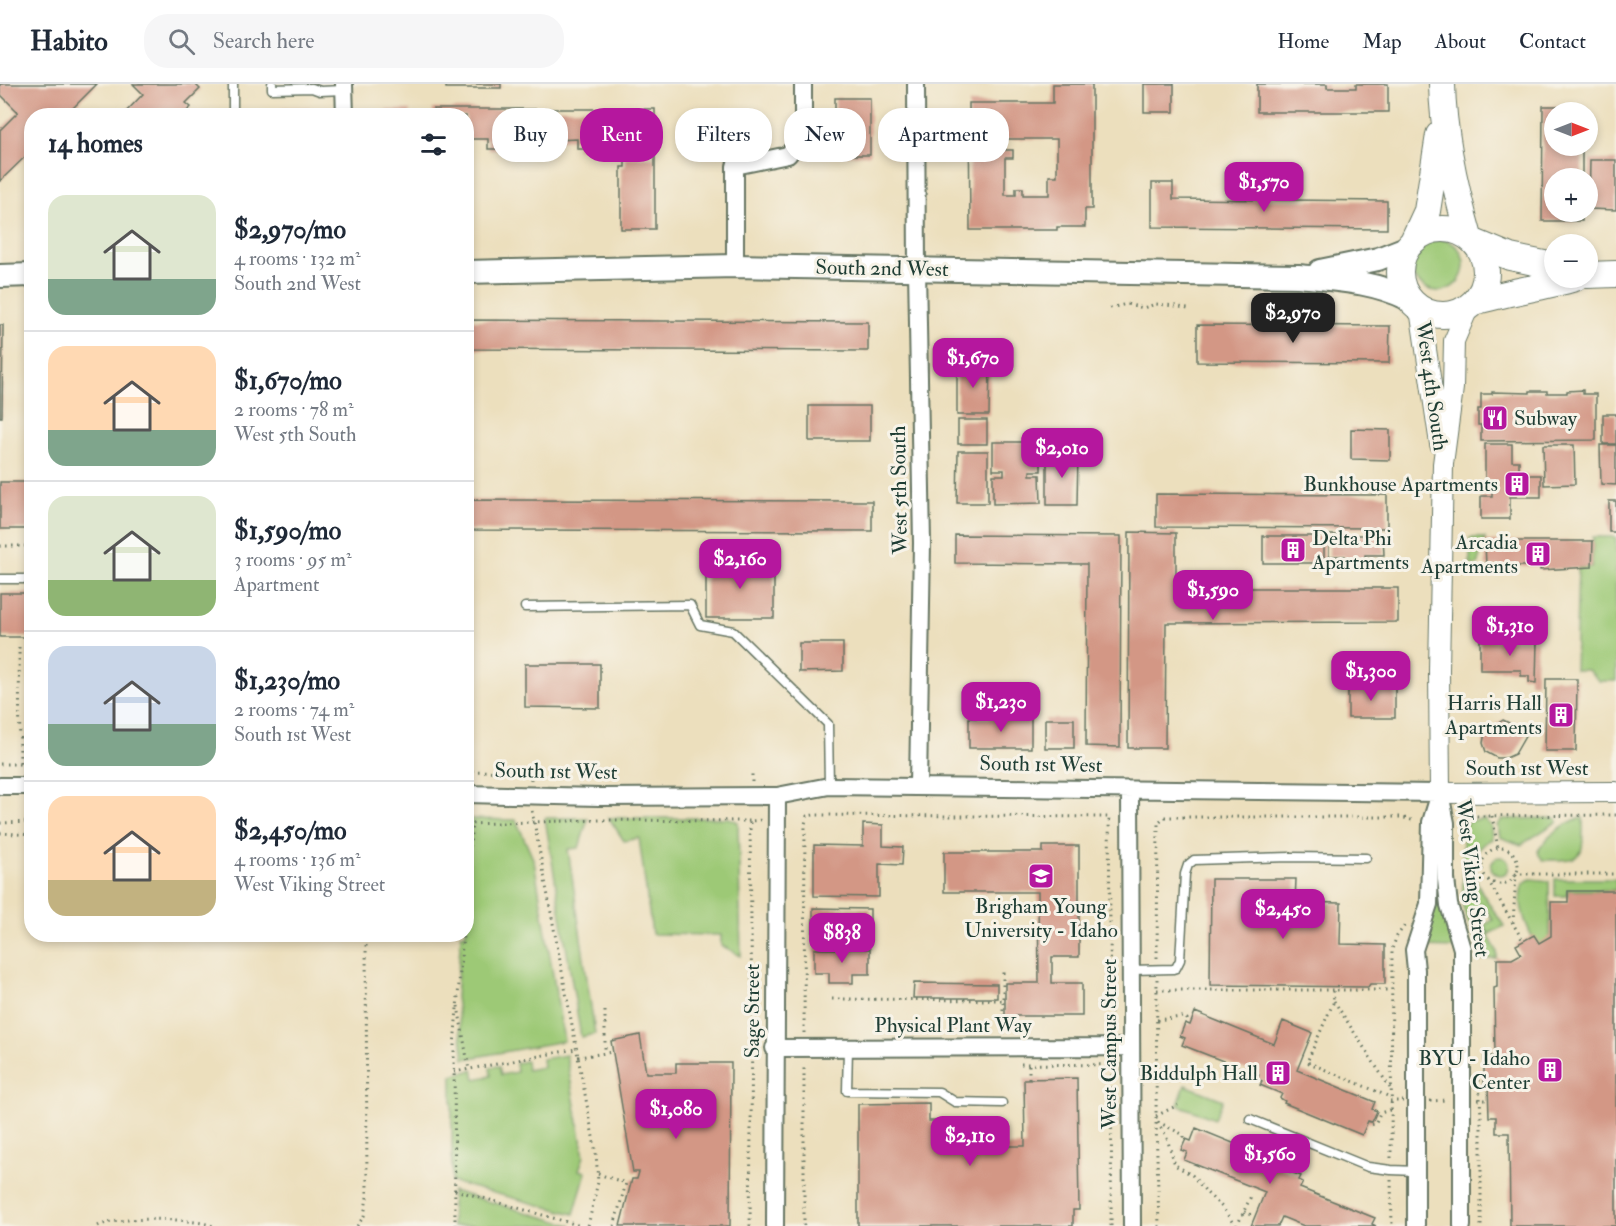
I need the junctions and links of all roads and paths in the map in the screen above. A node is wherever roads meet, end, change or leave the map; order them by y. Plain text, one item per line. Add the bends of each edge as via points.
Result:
1 (233, 84) edge
2 (272, 84) edge
3 (803, 84) edge
4 (916, 84) edge
5 (312, 86) edge
6 (344, 87) edge
7 (1443, 96) edge
8 (233, 108) edge
9 (345, 108) edge
10 (1472, 240) junction
11 (1410, 244) junction
12 (1544, 264) edge
13 (735, 266) junction
14 (917, 269) junction
15 (474, 272) edge
16 (1616, 274) edge
17 (24, 275) edge
18 (1598, 275) edge
19 (0, 276) edge
20 (1298, 276) junction
21 (1544, 287) edge
22 (1415, 304) junction
23 (1471, 304) junction
24 (1110, 308) dead end
25 (1191, 310) dead end
26 (1443, 464) junction
27 (0, 546) edge
28 (24, 546) edge
29 (0, 579) edge
30 (24, 579) edge
31 (525, 608) dead end
32 (18, 647) dead end
33 (0, 764) edge
34 (21, 764) joint
35 (474, 771) edge
36 (531, 783) dead end
37 (0, 786) edge
38 (24, 786) edge
39 (829, 786) junction
40 (918, 786) junction
41 (1130, 790) junction
42 (1616, 792) edge
43 (1440, 793) junction
44 (474, 794) edge
45 (777, 796) junction
46 (531, 809) dead end
47 (1616, 815) edge
48 (1492, 816) junction
49 (769, 819) dead end
50 (750, 821) junction
51 (24, 822) edge
52 (1419, 822) dead end
53 (0, 823) edge
54 (533, 823) junction
55 (474, 824) edge
56 (1458, 829) dead end
57 (0, 833) edge
58 (24, 834) edge
59 (1498, 848) junction
60 (1366, 858) dead end
61 (1516, 874) junction
62 (1616, 874) edge
63 (1486, 877) junction
64 (1409, 920) dead end
65 (1513, 923) junction
66 (1523, 941) dead end
67 (366, 942) edge
68 (462, 942) edge
69 (1003, 969) dead end
70 (1131, 970) junction
71 (1157, 970) junction
72 (1157, 990) junction
73 (1391, 990) junction
74 (1334, 991) junction
75 (832, 999) dead end
76 (1003, 1000) junction
77 (1334, 1001) junction
78 (458, 1002) junction
79 (605, 1011) dead end
80 (1157, 1020) junction
81 (1187, 1024) dead end
82 (1112, 1047) junction
83 (1131, 1047) junction
84 (774, 1048) junction
85 (805, 1048) junction
86 (848, 1048) junction
87 (1003, 1048) junction
88 (577, 1049) junction
89 (613, 1052) dead end
90 (605, 1053) junction
91 (578, 1057) junction
92 (1029, 1065) dead end
93 (469, 1070) junction
94 (454, 1072) junction
95 (1479, 1076) dead end
96 (1029, 1079) dead end
97 (1390, 1088) junction
98 (1390, 1099) junction
99 (1462, 1100) junction
100 (1480, 1100) junction
101 (1489, 1100) dead end
102 (1416, 1101) junction
103 (1002, 1103) dead end
104 (1178, 1105) dead end
105 (1390, 1110) junction
106 (1156, 1116) junction
107 (1250, 1119) dead end
108 (1156, 1121) junction
109 (1370, 1121) dead end
110 (1184, 1142) dead end
111 (1391, 1170) junction
112 (1416, 1171) junction
113 (598, 1174) junction
114 (455, 1190) junction
115 (1251, 1196) dead end
116 (1244, 1212) junction
117 (1255, 1216) dead end
118 (98, 1226) edge
119 (213, 1226) edge
120 (357, 1226) edge
121 (455, 1226) edge
122 (581, 1226) edge
123 (588, 1226) edge
124 (615, 1226) edge
125 (750, 1226) edge
126 (775, 1226) edge
127 (804, 1226) edge
128 (1111, 1226) edge
129 (1132, 1226) edge
130 (1159, 1226) edge
131 (1236, 1226) edge
132 (1392, 1226) edge
133 (1416, 1226) edge
134 (1462, 1226) edge
135 (1481, 1226) edge

1 - 8 lane
2 - 5 lane via 272,89
3 - 13 street via 803,136 788,155 735,166
4 - 14 street, West 5th South
5 - 6 lane via 320,91
6 - 9 street
7 - 10 main road via 1457,196
7 - 11 main road via 1431,195
10 - 11 main road via 1448,228 1424,232
10 - 12 main road via 1510,256
10 - 23 main road via 1480,250 1486,272 1480,293
11 - 20 main road, South 2nd West via 1378,259
11 - 22 main road via 1401,261 1400,274 1402,288
13 - 14 main road, South 2nd West
13 - 15 main road, South 2nd West
14 - 20 main road, South 2nd West
14 - 40 street, West 5th South via 922,543
16 - 18 main road
17 - 19 main road
20 - 22 main road, South 2nd West via 1372,284
21 - 23 main road via 1509,291
22 - 23 main road via 1432,314 1445,315
22 - 26 street, West 4th South
23 - 26 street, West 4th South via 1454,340 1454,388
24 - 25 path via 1156,304
26 - 43 street, West 4th South via 1438,682
27 - 28 path
29 - 30 lane
31 - 39 lane via 690,605 700,625 732,631 828,724
32 - 34 path
33 - 34 path
35 - 36 path via 531,772
37 - 38 street
39 - 40 street, South 1st West
39 - 45 street, South 1st West
40 - 41 street, South 1st West
41 - 43 street, South 1st West
41 - 70 street, West Campus Street
42 - 43 street, South 1st West
43 - 99 street, West Viking Street via 1446,823 1449,906 1462,949
43 - 102 street, West Viking Street via 1431,822 1429,904 1414,950
44 - 45 street, South 1st West
45 - 84 street, Sage Street
46 - 54 path
47 - 48 path
48 - 56 path via 1468,817
48 - 59 path
49 - 50 path
50 - 54 path
50 - 125 path
51 - 53 path
52 - 71 path via 1407,817 1164,817 1158,823
54 - 55 path
54 - 88 path
57 - 58 path
59 - 61 path via 1508,849 1516,857
59 - 63 path via 1490,850 1483,860
60 - 71 lane via 1194,860 1185,874 1180,960 1176,968
61 - 62 path
61 - 63 path via 1502,884
61 - 65 path
63 - 65 path
64 - 73 path via 1392,949
65 - 66 path
67 - 120 path via 367,1197 364,1216
68 - 78 path
69 - 76 path
70 - 71 lane
70 - 83 street, West Campus Street
71 - 72 path
72 - 74 path
72 - 80 path
73 - 74 path
73 - 97 path
74 - 77 path
75 - 76 path
76 - 87 path
77 - 97 path
77 - 98 path via 1307,1062
78 - 93 path
78 - 94 path
79 - 90 path
80 - 81 path via 1182,1017
80 - 106 path
82 - 83 street, Physical Plant Way
82 - 85 path via 1109,817 814,815 805,816
82 - 87 street, Physical Plant Way
82 - 128 path
83 - 129 street, West Campus Street
84 - 85 street, Physical Plant Way
84 - 126 street, Sage Street
85 - 86 street, Physical Plant Way
85 - 127 path
86 - 87 street, Physical Plant Way
86 - 103 lane via 847,1091 939,1092 955,1102
88 - 91 path
88 - 93 path
89 - 90 path
90 - 91 path
91 - 113 path
92 - 96 path
93 - 94 path
94 - 114 path
95 - 100 path
97 - 98 path
98 - 102 path
98 - 105 path
99 - 100 path
99 - 102 path
99 - 134 street, West Viking Street
100 - 101 path
100 - 135 path
102 - 112 street, West Viking Street
104 - 106 path
105 - 109 path via 1380,1113 1375,1124 1370,1125
105 - 111 path
106 - 108 path
107 - 111 lane via 1359,1164
108 - 110 path via 1184,1135
108 - 130 path
108 - 131 path via 1166,1135 1175,1165 1192,1175
111 - 112 lane
111 - 132 path
112 - 133 street, West Viking Street
113 - 123 path
113 - 124 path via 628,1184
114 - 121 path
114 - 122 path
115 - 116 path
116 - 117 path
116 - 131 path
118 - 119 path via 112,1221 165,1220

